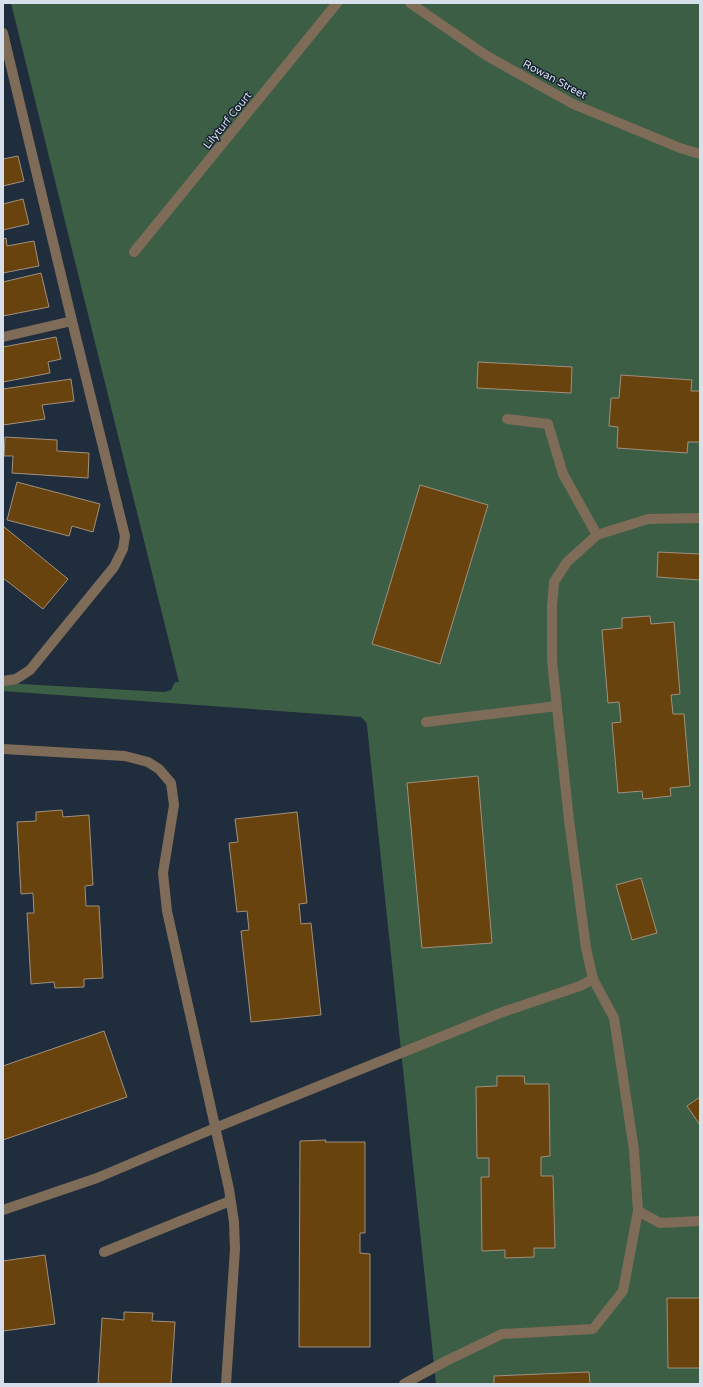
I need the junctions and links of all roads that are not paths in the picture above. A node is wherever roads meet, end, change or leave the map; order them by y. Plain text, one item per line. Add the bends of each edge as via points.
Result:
1 (337, 3) edge
2 (410, 3) edge
3 (3, 33) edge
4 (700, 154) edge
5 (134, 252) dead end
6 (72, 321) junction
7 (3, 337) edge
8 (507, 419) dead end
9 (700, 518) edge
10 (597, 535) junction
11 (3, 681) edge
12 (557, 706) junction
13 (426, 722) dead end
14 (3, 749) edge
15 (593, 980) junction
16 (215, 1128) junction
17 (230, 1201) junction
18 (3, 1210) edge
19 (638, 1211) junction
20 (700, 1221) edge
21 (104, 1252) dead end
22 (226, 1384) edge
23 (404, 1384) edge

1 - 5 street, Lilyturf Court
2 - 4 street, Rowan Street via 487,56 573,104
3 - 6 street
6 - 7 street
6 - 11 street via 125,536 123,549 114,567 30,670 16,679
8 - 10 street via 548,424 564,474
9 - 10 street via 648,518
10 - 12 street via 567,562 554,582 552,661
12 - 13 street
12 - 15 street via 569,820 586,948
14 - 16 street via 125,756 148,762 159,769 171,783 174,806 164,873 164,894
15 - 16 street via 500,1013
15 - 19 street via 614,1018 634,1150
16 - 17 street
16 - 18 street via 96,1178
17 - 21 street
17 - 22 street via 235,1249
19 - 20 street via 660,1222
19 - 23 street via 623,1291 593,1329 502,1334

